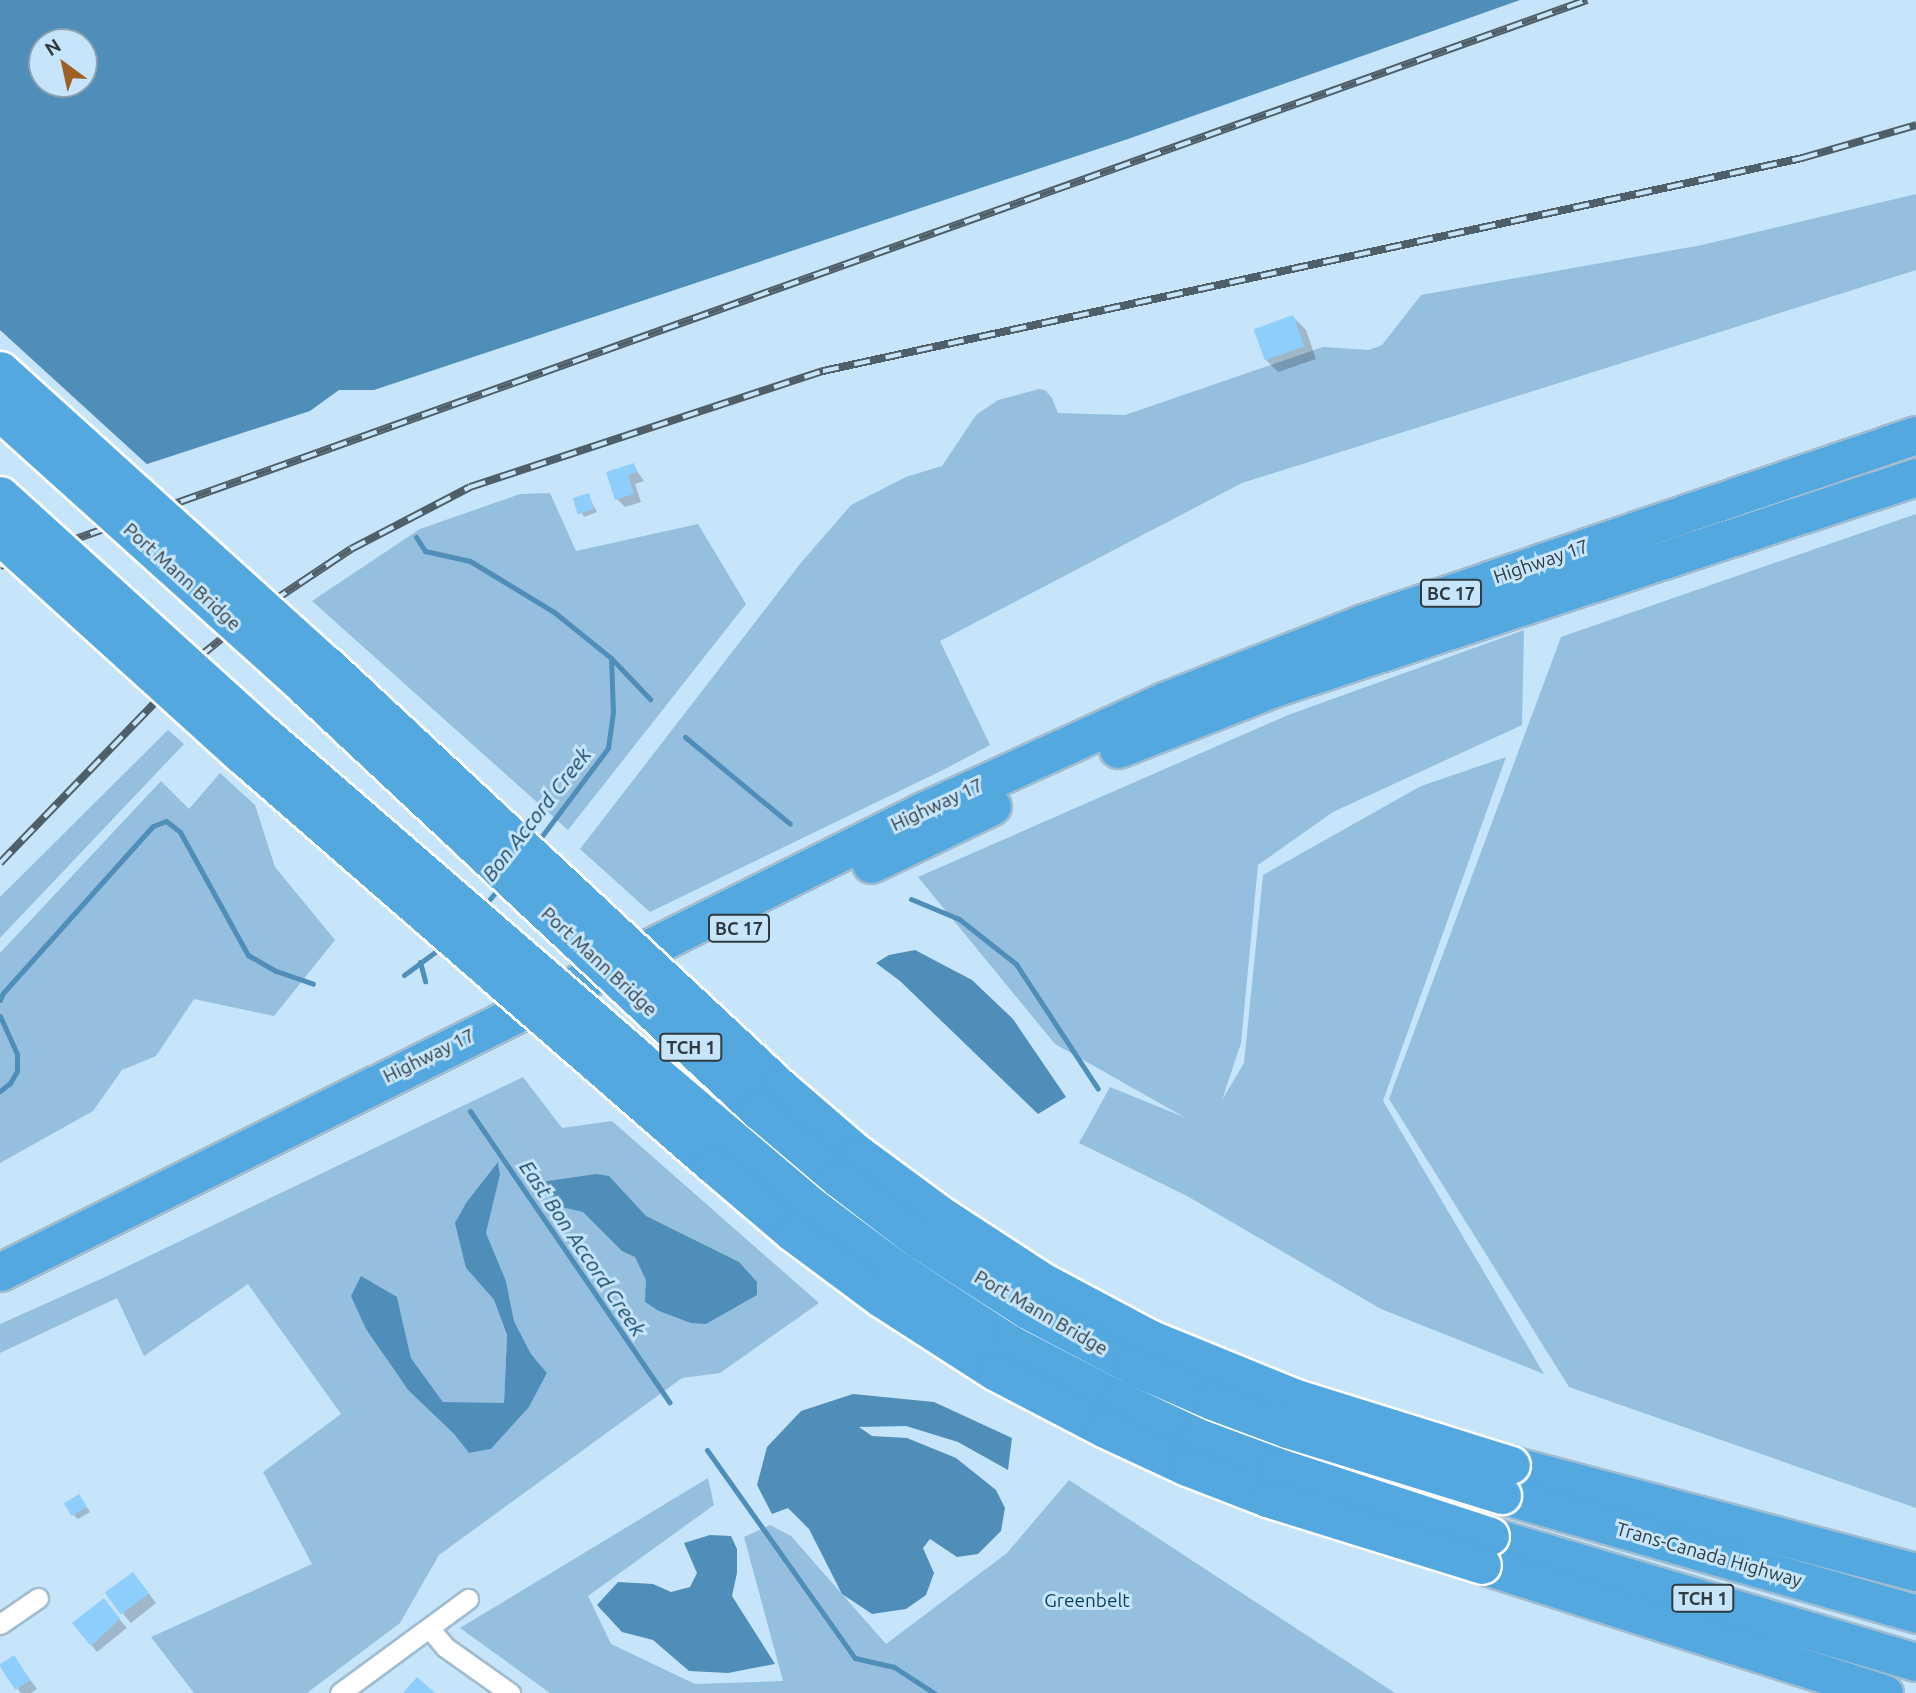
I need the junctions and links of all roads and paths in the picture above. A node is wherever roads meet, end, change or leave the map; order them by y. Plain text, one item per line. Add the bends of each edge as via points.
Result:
1 (0, 370) edge
2 (0, 412) edge
3 (1916, 419) edge
4 (1916, 435) edge
5 (1916, 456) edge
6 (1916, 477) edge
7 (1740, 493) junction
8 (0, 495) edge
9 (0, 536) edge
10 (1503, 613) junction
11 (0, 1272) edge
12 (0, 1300) edge
13 (1507, 1480) junction
14 (1486, 1551) junction
15 (1916, 1572) edge
16 (38, 1598) dead end
17 (468, 1599) dead end
18 (1916, 1614) edge
19 (0, 1624) edge
20 (430, 1629) junction
21 (1916, 1662) edge
22 (340, 1693) edge
23 (510, 1693) edge
24 (1884, 1693) edge

1 - 13 highway, bridge via 327,665 770,1078 858,1154 938,1213 1042,1281 1174,1349
2 - 13 highway, Port Mann Bridge / TCH 1, bridge via 306,688 759,1111 920,1241 1027,1310 1212,1401 1287,1429
3 - 7 highway via 1857,439
4 - 7 highway, Highway 17 / BC 17
5 - 10 highway via 1600,563
6 - 10 highway, Highway 17 / BC 17
7 - 11 highway, Highway 17 / BC 17 via 1363,623 1164,701 923,811
8 - 14 highway, Port Mann Bridge / TCH 1, bridge via 264,734 651,1070 814,1208 900,1272 1009,1343 1119,1401
9 - 14 highway, bridge via 243,756 712,1164 793,1233 882,1299 994,1371 1187,1467 1267,1498
10 - 12 highway, Highway 17 / BC 17 via 1271,689 1054,776 474,1059
13 - 15 highway
13 - 18 highway, Trans-Canada Highway / TCH 1
14 - 21 highway, TCH 1
14 - 24 highway
16 - 19 street
17 - 20 street
20 - 22 street
20 - 23 street via 445,1647

